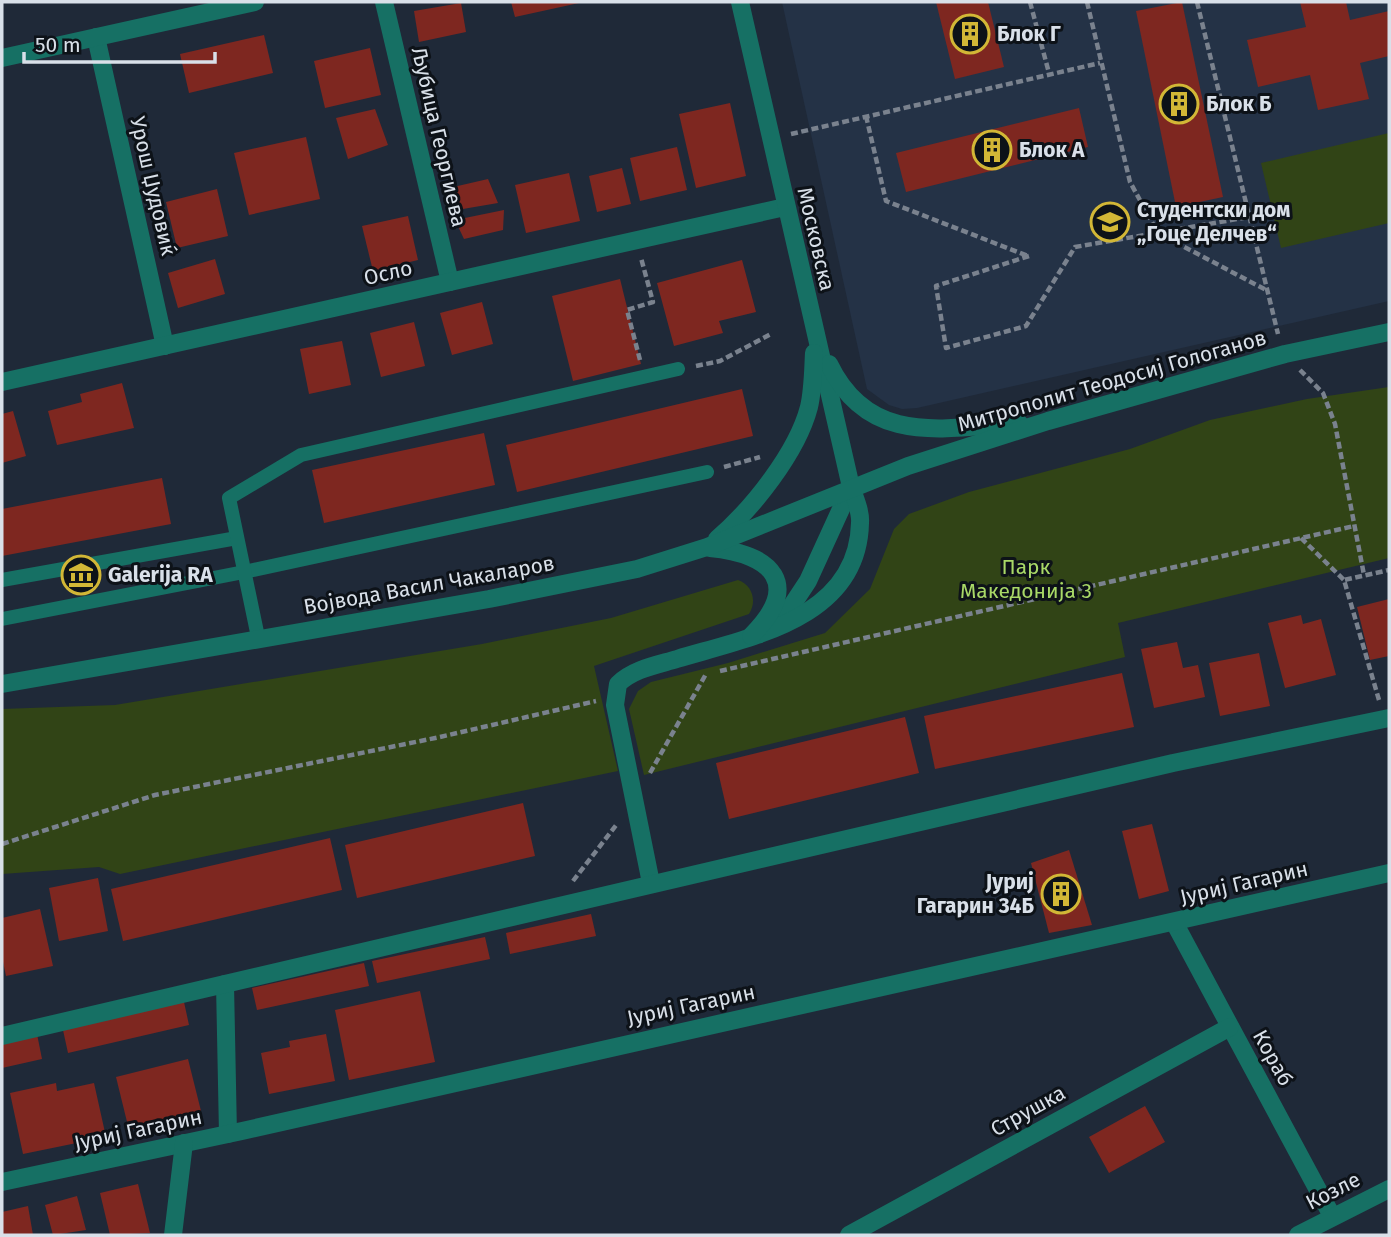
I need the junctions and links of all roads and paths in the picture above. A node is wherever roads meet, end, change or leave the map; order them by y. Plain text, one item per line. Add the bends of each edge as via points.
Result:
1 (255, 2) edge
2 (384, 2) edge
3 (740, 2) edge
4 (1030, 2) edge
5 (1087, 2) edge
6 (1197, 2) edge
7 (228, 5) edge
8 (96, 37) junction
9 (2, 58) edge
10 (1101, 62) junction
11 (1049, 73) junction
12 (866, 116) junction
13 (770, 139) junction
14 (785, 207) junction
15 (1249, 216) junction
16 (1158, 233) junction
17 (635, 241) junction
18 (450, 282) junction
19 (1266, 289) junction
20 (1389, 332) edge
21 (771, 334) dead end
22 (815, 336) junction
23 (165, 346) junction
24 (1284, 354) junction
25 (678, 369) joint
26 (644, 377) junction
27 (2, 382) edge
28 (1048, 421) junction
29 (761, 457) dead end
30 (707, 472) joint
31 (852, 487) junction
32 (237, 538) junction
33 (1301, 538) dead end
34 (707, 547) junction
35 (1389, 570) edge
36 (244, 572) junction
37 (1364, 575) junction
38 (2, 580) edge
39 (1344, 580) junction
40 (2, 619) edge
41 (776, 627) junction
42 (751, 636) junction
43 (258, 638) junction
44 (2, 684) edge
45 (1387, 719) edge
46 (1389, 873) edge
47 (651, 883) junction
48 (1174, 922) junction
49 (225, 984) junction
50 (1230, 1027) junction
51 (2, 1036) edge
52 (228, 1134) junction
53 (184, 1143) junction
54 (2, 1182) edge
55 (1389, 1189) edge
56 (1332, 1216) junction
57 (173, 1235) edge
58 (849, 1235) edge
59 (1298, 1235) edge

1 - 7 street
2 - 18 street, Љубица Георгиева
3 - 13 street, Московска
4 - 11 path
5 - 10 path
6 - 15 path
7 - 8 street
8 - 9 street
8 - 23 street, Урош Џудовиќ
10 - 11 path
10 - 16 path via 1130,182
11 - 12 path
12 - 13 path
12 - 16 path via 886,201 1029,256 936,286 946,348 1026,326 1075,247
13 - 14 street, Московска
14 - 17 street, Осло
14 - 22 street, Московска
15 - 16 path
15 - 19 path
16 - 19 path
17 - 18 street, Осло
17 - 26 path via 653,302 627,310
18 - 23 street, Осло
19 - 24 path
20 - 24 street, Митрополит Теодосиј Гологанов
21 - 25 path via 720,361
22 - 28 street via 836,379 856,404 887,423 935,428
22 - 31 street, Московска
22 - 34 street via 809,407 792,447 751,503
23 - 27 street, Осло
24 - 28 street, Митрополит Теодосиј Гологанов
24 - 37 path via 1323,393 1335,424
25 - 26 lane
26 - 32 lane via 301,455 229,498
28 - 31 street, Митрополит Теодосиј Гологанов
29 - 30 path
30 - 36 lane
31 - 34 street, Војвода Васил Чакаларов
31 - 41 street via 808,581
31 - 41 street via 861,520 849,573 816,607
32 - 36 lane
32 - 38 lane
33 - 39 path
34 - 42 street via 757,559 775,578 777,602
34 - 43 street, Војвода Васил Чакаларов via 593,579
35 - 37 path
36 - 40 lane
36 - 43 lane
37 - 39 path
39 - 45 path
41 - 42 street
42 - 47 street via 634,673 623,678 615,690
43 - 44 street, Војвода Васил Чакаларов
45 - 47 street via 1173,763
46 - 48 street, Јуриј Гагарин
47 - 49 street
48 - 50 street, Кораб
48 - 52 street, Јуриј Гагарин
49 - 51 street
49 - 52 street
50 - 56 street, Кораб
50 - 58 street, Струшка
52 - 53 street, Јуриј Гагарин
53 - 54 street, Јуриј Гагарин
53 - 57 street
55 - 56 street, Козле
56 - 59 street, Козле

